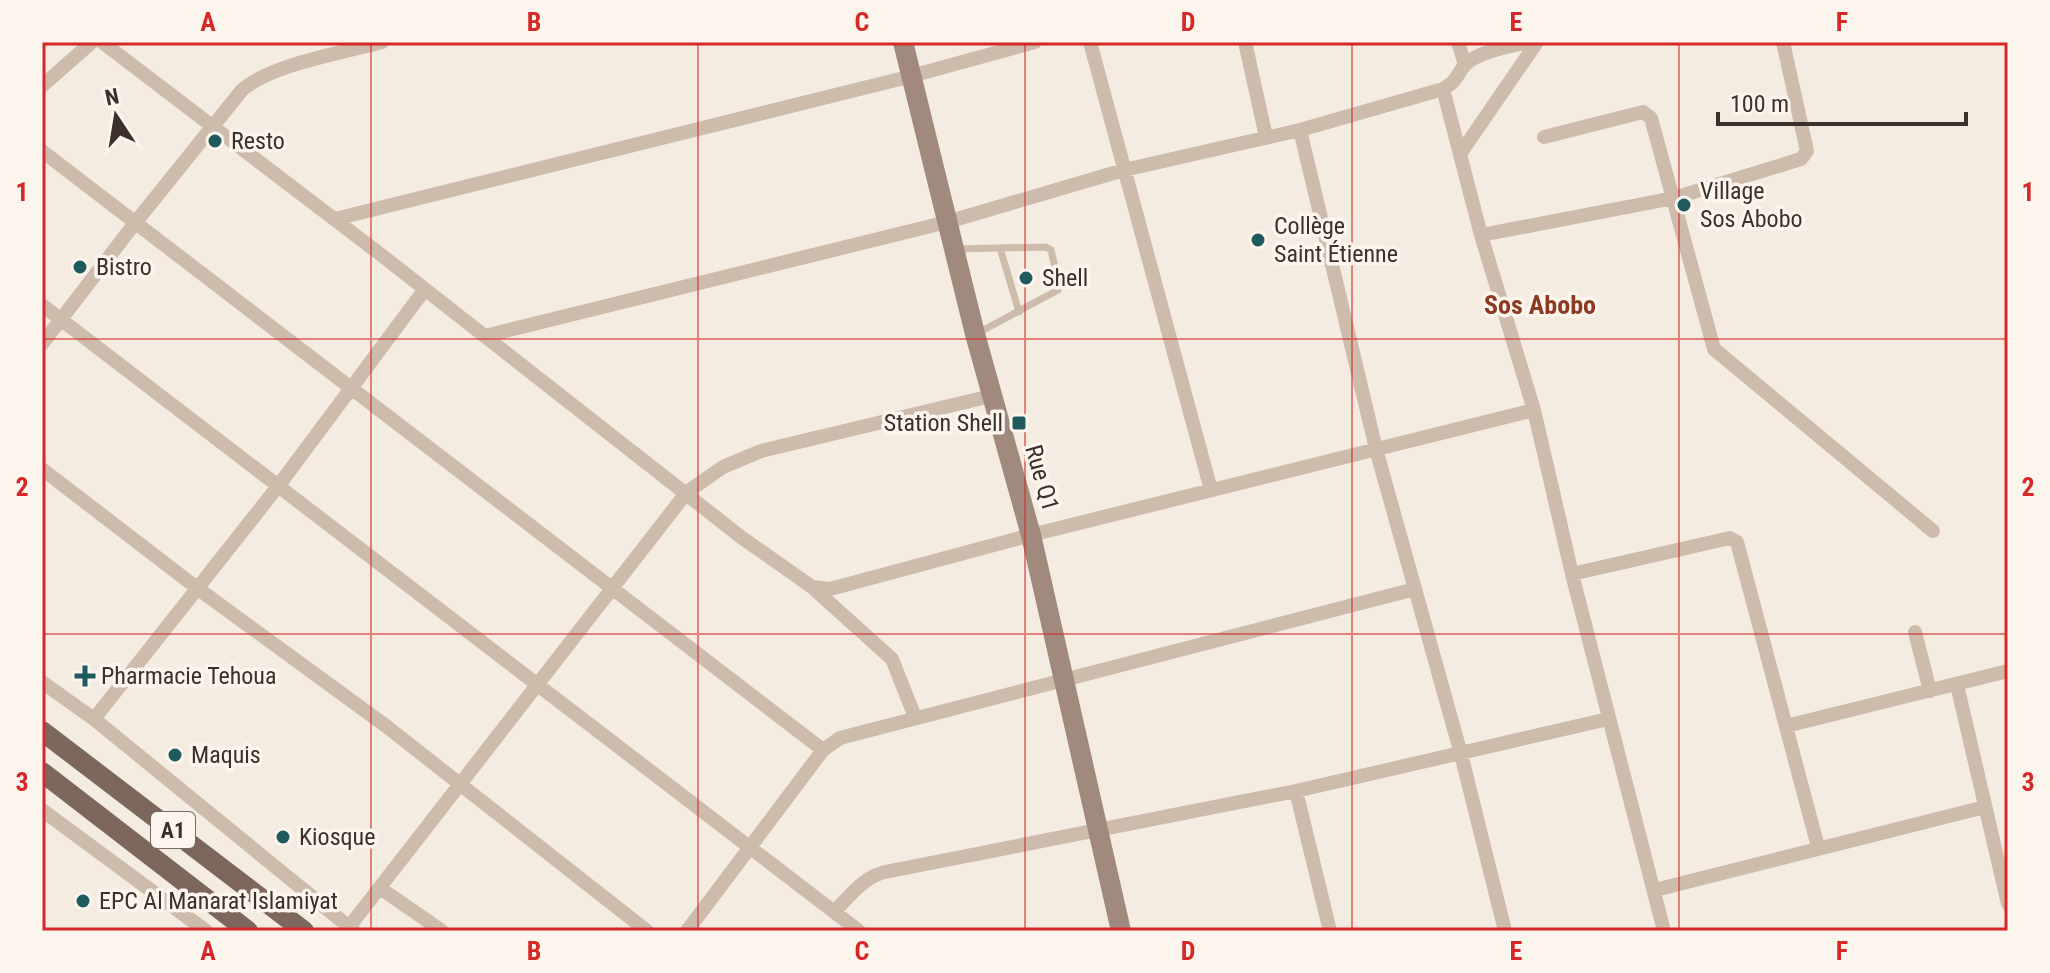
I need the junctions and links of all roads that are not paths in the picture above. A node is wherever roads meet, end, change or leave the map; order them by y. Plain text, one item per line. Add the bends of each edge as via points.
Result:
1 (92, 42) edge
2 (102, 42) edge
3 (382, 42) edge
4 (903, 42) edge
5 (1035, 42) edge
6 (1090, 42) edge
7 (1245, 42) edge
8 (1458, 42) edge
9 (1528, 42) edge
10 (1537, 42) edge
11 (1783, 42) edge
12 (1465, 65) junction
13 (911, 76) junction
14 (42, 86) edge
15 (1443, 89) junction
16 (214, 125) junction
17 (1300, 130) junction
18 (1266, 137) junction
19 (1544, 137) dead end
20 (42, 151) edge
21 (1460, 154) junction
22 (1124, 170) junction
23 (1674, 198) junction
24 (335, 219) junction
25 (947, 222) junction
26 (135, 223) junction
27 (1481, 235) junction
28 (1000, 248) junction
29 (954, 249) junction
30 (425, 289) junction
31 (42, 305) edge
32 (1019, 312) junction
33 (62, 318) junction
34 (975, 334) junction
35 (485, 336) junction
36 (42, 344) edge
37 (351, 391) junction
38 (991, 396) junction
39 (1534, 410) junction
40 (1376, 449) junction
41 (42, 469) edge
42 (279, 485) junction
43 (1211, 490) junction
44 (687, 492) junction
45 (1933, 531) dead end
46 (1031, 535) junction
47 (1572, 574) junction
48 (812, 587) junction
49 (197, 588) junction
50 (612, 588) junction
51 (1415, 589) junction
52 (1915, 632) dead end
53 (2008, 671) edge
54 (1063, 681) junction
55 (42, 682) edge
56 (538, 685) junction
57 (1957, 685) junction
58 (1930, 691) junction
59 (915, 717) junction
60 (94, 719) junction
61 (1608, 719) junction
62 (1786, 726) junction
63 (42, 731) edge
64 (823, 750) junction
65 (1461, 754) junction
66 (42, 772) edge
67 (459, 786) junction
68 (1296, 791) junction
69 (1985, 807) junction
70 (42, 810) edge
71 (1099, 830) junction
72 (1818, 847) junction
73 (749, 848) junction
74 (380, 888) junction
75 (1655, 890) junction
76 (2008, 904) edge
77 (834, 912) junction
78 (352, 929) edge
79 (206, 931) edge
80 (248, 931) edge
81 (304, 931) edge
82 (442, 931) edge
83 (647, 931) edge
84 (687, 931) edge
85 (859, 931) edge
86 (1121, 931) edge
87 (1330, 931) edge
88 (1505, 931) edge
89 (1664, 931) edge

1 - 14 street
2 - 16 street
3 - 16 street via 263,75 242,90
4 - 13 street, Rue Q1
5 - 13 street
6 - 22 street
7 - 18 street
8 - 12 street
9 - 12 street via 1483,54
10 - 21 street
11 - 23 street via 1807,151 1801,159
12 - 15 street via 1455,82
13 - 24 street
13 - 25 street, Rue Q1
15 - 17 street
15 - 21 street
16 - 24 street
16 - 26 street
17 - 18 street
17 - 40 street
18 - 22 street
19 - 23 street via 1648,113
20 - 26 street
21 - 27 street
22 - 25 street
22 - 43 street
23 - 27 street
23 - 45 street via 1714,349
24 - 30 street
25 - 29 street, Rue Q1
25 - 35 street
26 - 33 street
26 - 37 street
27 - 39 street
28 - 29 lane
28 - 32 lane
28 - 32 lane via 1051,250 1058,290
29 - 34 street, Rue Q1
30 - 35 street
30 - 37 street
31 - 33 street
32 - 34 lane
33 - 36 street
33 - 42 street
34 - 38 street, Rue Q1
35 - 44 street
37 - 42 street
37 - 50 street
38 - 44 street via 761,451 723,467
38 - 46 street, Rue Q1
39 - 40 street
39 - 47 street
40 - 43 street
40 - 51 street
41 - 49 street
42 - 49 street
42 - 56 street
43 - 46 street
44 - 48 street
44 - 50 street
46 - 48 street via 830,589
46 - 54 street, Rue Q1
47 - 61 street
47 - 62 street via 1730,538 1737,542
48 - 59 street via 892,659
49 - 60 street
49 - 67 street
50 - 56 street
50 - 64 street
51 - 54 street
51 - 65 street
52 - 58 street
53 - 57 street
54 - 59 street
54 - 71 street, Rue Q1
55 - 60 street
56 - 67 street
56 - 73 street
57 - 58 street
57 - 69 street
58 - 62 street
59 - 64 street via 855,732
60 - 78 street
61 - 65 street
61 - 75 street
62 - 72 street
63 - 81 main road, A1
64 - 73 street
65 - 68 street
65 - 88 street
66 - 80 main road, A1
67 - 74 street
67 - 83 street
68 - 71 street
68 - 87 street
69 - 72 street
69 - 76 street
70 - 79 street
71 - 77 street via 873,875
71 - 86 street, Rue Q1
72 - 75 street
73 - 77 street
73 - 84 street
74 - 78 street
74 - 82 street
75 - 89 street
77 - 85 street

